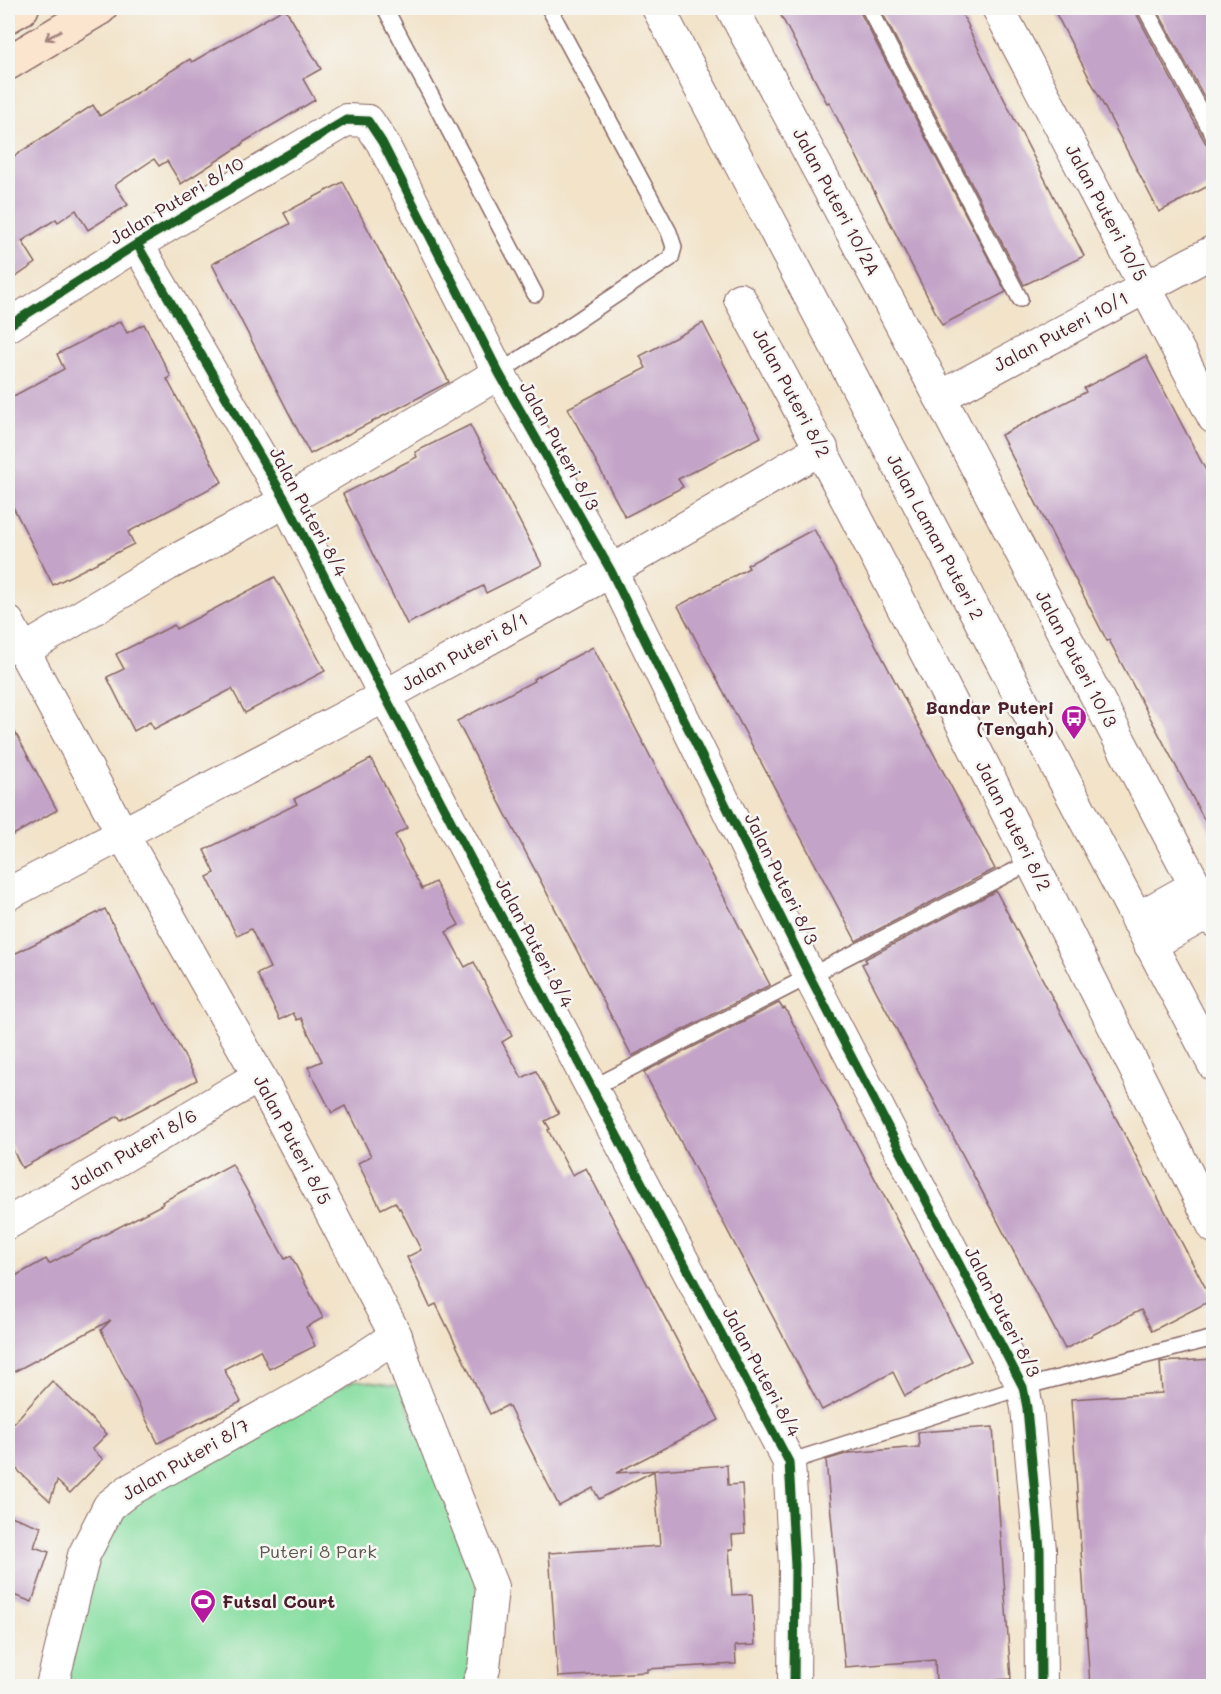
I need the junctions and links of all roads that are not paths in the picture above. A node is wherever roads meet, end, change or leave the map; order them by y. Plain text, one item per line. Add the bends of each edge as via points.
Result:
1 (22, 8) edge
2 (100, 8) edge
3 (385, 8) edge
4 (549, 8) edge
5 (658, 8) edge
6 (732, 8) edge
7 (870, 8) edge
8 (998, 8) edge
9 (1145, 8) edge
10 (8, 16) edge
11 (8, 63) edge
12 (368, 121) joint
13 (1214, 137) edge
14 (137, 244) junction
15 (1214, 251) edge
16 (1145, 287) junction
17 (535, 294) dead end
18 (740, 299) dead end
19 (1020, 299) dead end
20 (8, 326) edge
21 (499, 373) junction
22 (940, 397) junction
23 (1214, 418) edge
24 (822, 448) junction
25 (286, 501) junction
26 (611, 571) junction
27 (8, 622) edge
28 (23, 651) junction
29 (385, 696) junction
30 (122, 833) junction
31 (1031, 862) junction
32 (8, 894) edge
33 (1209, 903) edge
34 (1143, 932) junction
35 (810, 976) junction
36 (1214, 1065) edge
37 (259, 1076) junction
38 (592, 1088) junction
39 (8, 1223) edge
40 (1214, 1227) edge
41 (396, 1336) junction
42 (1214, 1338) edge
43 (1023, 1387) junction
44 (789, 1462) junction
45 (52, 1686) edge
46 (478, 1686) edge
47 (800, 1686) edge
48 (1041, 1686) edge

1 - 10 main road
2 -> 11 main road
3 - 17 lane
4 - 21 lane via 674,247 671,258
5 - 34 street, Jalan Laman Puteri 2
6 - 22 street, Jalan Puteri 10/2A
7 - 19 lane
8 - 16 street, Jalan Puteri 10/5
9 - 13 lane
12 - 14 street, Jalan Puteri 8/10 via 346,120
12 - 21 street, Jalan Puteri 8/3 via 382,141
14 - 20 street, Jalan Puteri 8/10
14 - 25 street, Jalan Puteri 8/4
15 - 16 street, Jalan Puteri 10/1
16 - 22 street, Jalan Puteri 10/1
16 - 23 street, Jalan Puteri 10/5
18 - 24 street, Jalan Puteri 8/2
21 - 25 street
21 - 26 street, Jalan Puteri 8/3
22 - 33 street, Jalan Puteri 10/3
24 - 26 street, Jalan Puteri 8/1
24 - 31 street, Jalan Puteri 8/2
25 - 28 street
25 - 29 street, Jalan Puteri 8/4
26 - 29 street, Jalan Puteri 8/1
26 - 35 street, Jalan Puteri 8/3
27 - 28 street, Jalan Puteri 8/5
28 - 30 street, Jalan Puteri 8/5
29 - 30 street, Jalan Puteri 8/1
29 - 38 street, Jalan Puteri 8/4
30 - 32 street, Jalan Puteri 8/1
30 - 37 street, Jalan Puteri 8/5
31 - 35 lane
31 - 40 street, Jalan Puteri 8/2
33 - 34 street
34 - 36 street, Jalan Laman Puteri 2
35 - 38 lane
35 - 43 street, Jalan Puteri 8/3
37 - 39 street, Jalan Puteri 8/6
37 - 41 street, Jalan Puteri 8/5
38 - 44 street, Jalan Puteri 8/4
41 - 45 street, Jalan Puteri 8/7 via 332,1378 128,1491 109,1506 84,1555
41 - 46 street, Jalan Puteri 8/5 via 492,1587 484,1669
42 - 43 lane
43 - 44 lane
43 - 48 street, Jalan Puteri 8/3 via 1040,1550
44 - 47 street, Jalan Puteri 8/4

